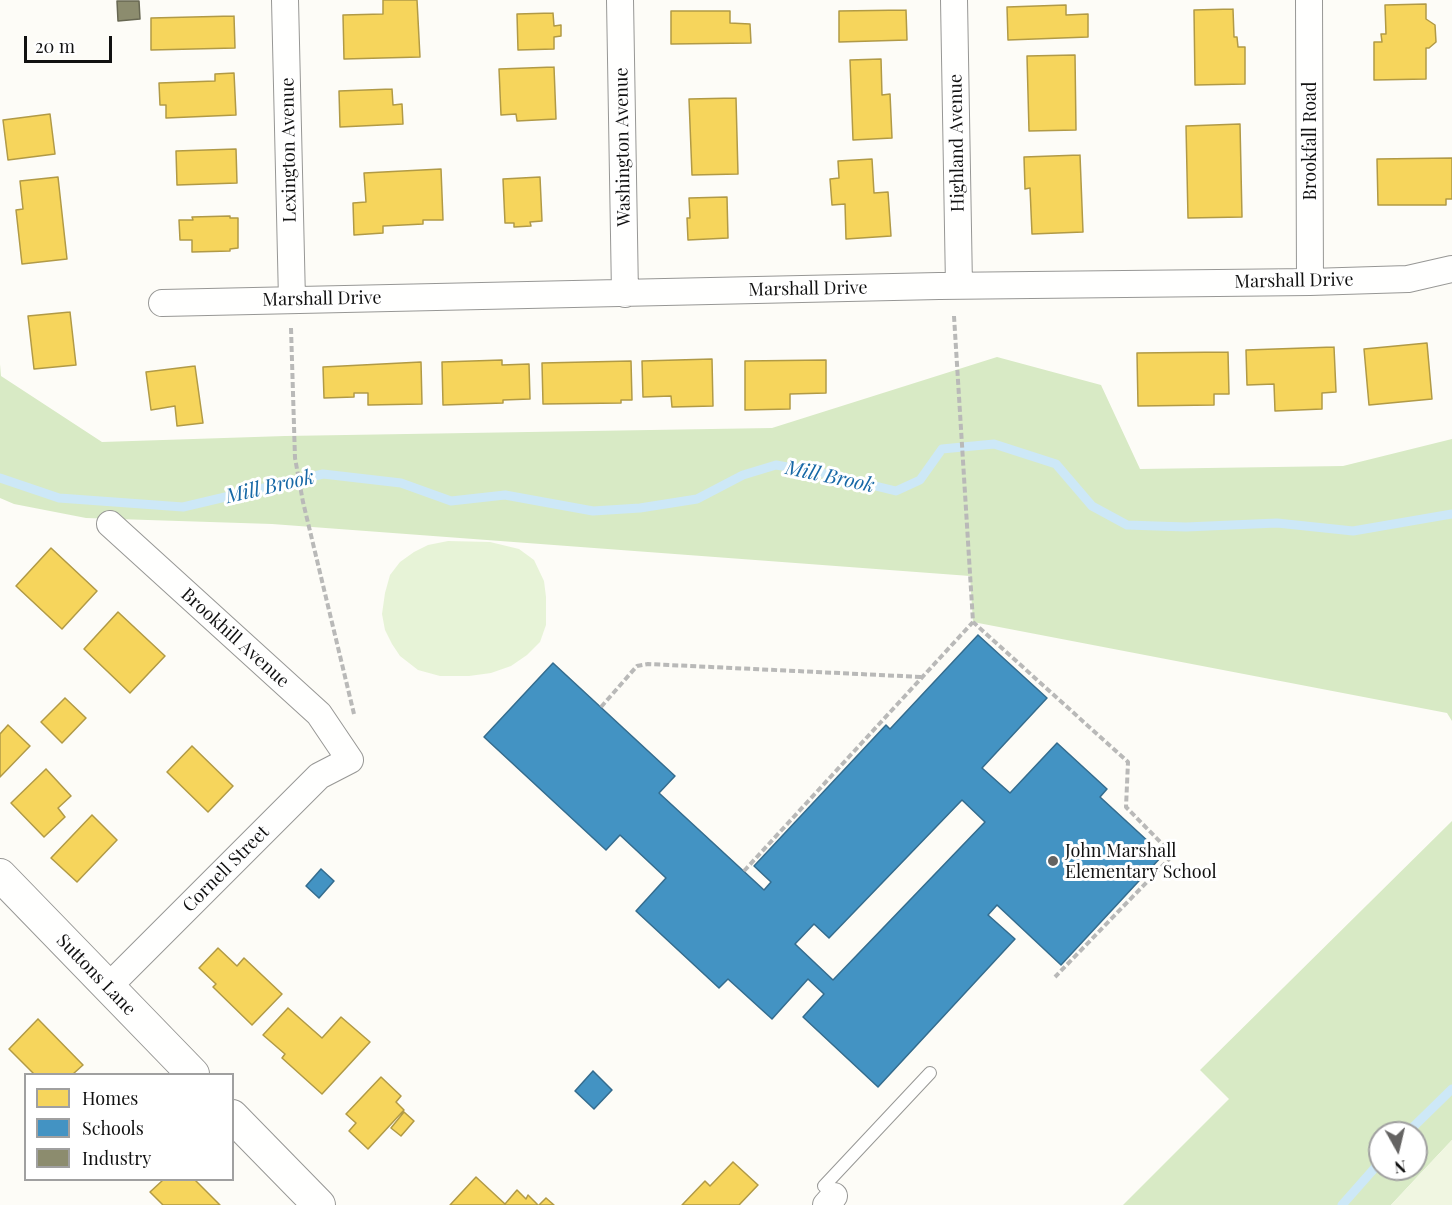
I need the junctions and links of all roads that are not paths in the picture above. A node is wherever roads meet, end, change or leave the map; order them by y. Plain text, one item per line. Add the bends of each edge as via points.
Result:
1 (285, 0) edge
2 (620, 0) edge
3 (954, 0) edge
4 (1309, 0) edge
5 (1452, 269) edge
6 (1310, 282) junction
7 (959, 285) junction
8 (625, 294) junction
9 (292, 300) junction
10 (162, 303) dead end
11 (110, 524) dead end
12 (350, 760) joint
13 (0, 875) edge
14 (108, 987) junction
15 (192, 1073) edge
16 (930, 1073) dead end
17 (234, 1118) edge
18 (828, 1196) edge
19 (319, 1205) edge

1 - 9 street, Lexington Avenue
2 - 8 street, Washington Avenue
3 - 7 street, Highland Avenue
4 - 6 street, Brookfall Road
5 - 6 street, Marshall Drive via 1408,279
6 - 7 street, Marshall Drive
7 - 8 street, Marshall Drive
8 - 9 street, Marshall Drive
9 - 10 street, Marshall Drive
11 - 12 street, Brookhill Avenue via 319,714
12 - 14 street, Cornell Street via 319,776
13 - 14 street, Suttons Lane
14 - 15 street, Suttons Lane
16 - 18 lane
17 - 19 street

